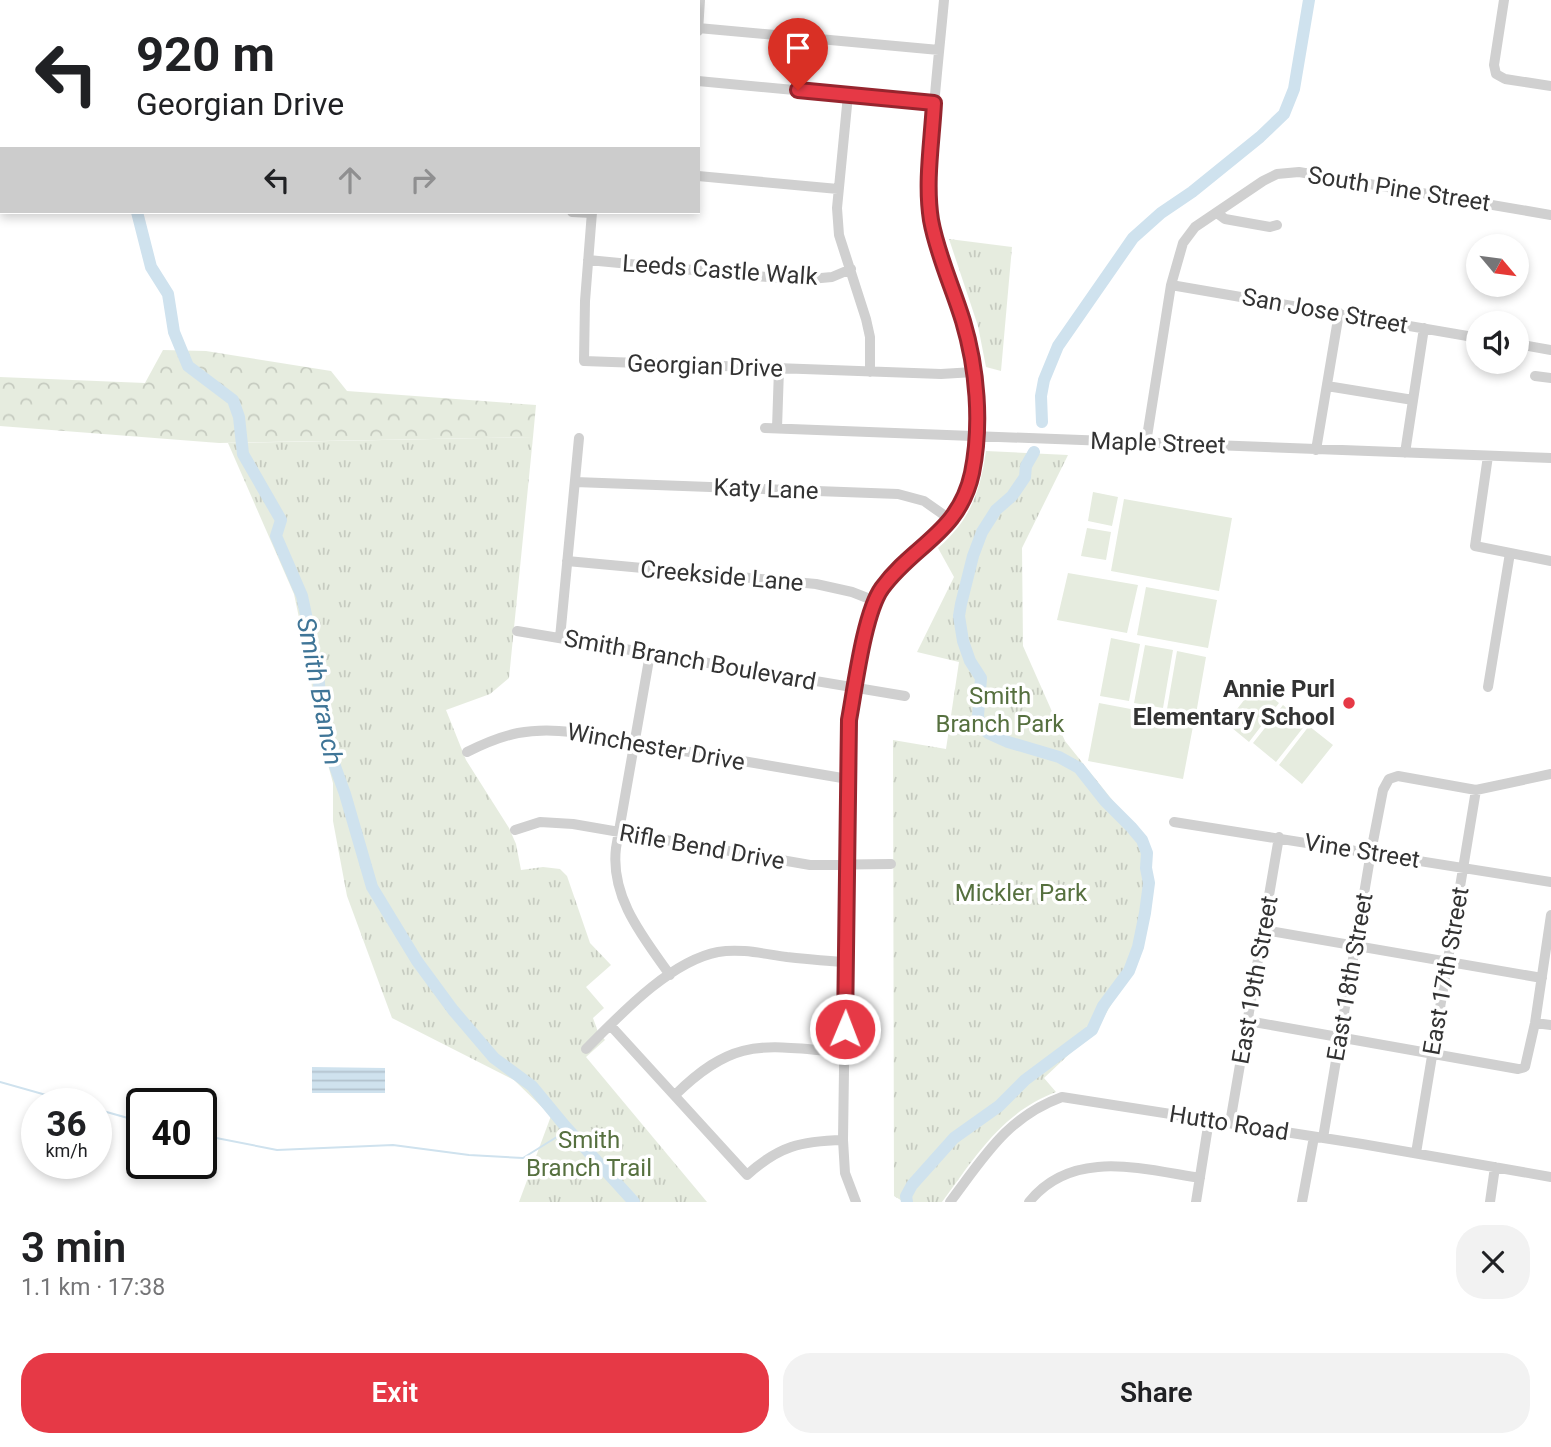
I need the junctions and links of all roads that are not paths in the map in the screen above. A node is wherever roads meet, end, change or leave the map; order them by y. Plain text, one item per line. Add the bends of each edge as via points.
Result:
1 (944, 0) edge
2 (1504, 0) edge
3 (700, 29) edge
4 (939, 50) junction
5 (700, 81) edge
6 (1551, 86) edge
7 (848, 95) junction
8 (934, 103) junction
9 (700, 176) edge
10 (838, 188) junction
11 (592, 214) edge
12 (1217, 214) junction
13 (1551, 215) edge
14 (1277, 225) dead end
15 (588, 260) junction
16 (850, 270) junction
17 (1171, 285) junction
18 (1339, 313) junction
19 (1424, 328) junction
20 (1466, 336) edge
21 (1529, 346) edge
22 (1551, 350) edge
23 (779, 369) junction
24 (870, 372) junction
25 (975, 372) junction
26 (1535, 376) dead end
27 (1551, 379) edge
28 (1327, 386) junction
29 (1413, 400) junction
30 (765, 428) dead end
31 (777, 428) junction
32 (975, 435) junction
33 (579, 438) dead end
34 (1146, 443) junction
35 (1316, 450) junction
36 (1405, 453) junction
37 (1488, 456) junction
38 (1551, 458) edge
39 (575, 482) junction
40 (951, 520) junction
41 (1510, 552) junction
42 (567, 561) junction
43 (1551, 561) edge
44 (875, 601) junction
45 (517, 631) dead end
46 (560, 638) junction
47 (650, 654) junction
48 (1488, 687) dead end
49 (855, 689) junction
50 (905, 696) dead end
51 (635, 743) junction
52 (467, 752) dead end
53 (1551, 774) edge
54 (848, 779) junction
55 (1476, 790) junction
56 (1174, 822) dead end
57 (515, 830) dead end
58 (619, 833) junction
59 (1279, 837) junction
60 (1371, 852) junction
61 (846, 864) junction
62 (891, 864) dead end
63 (1463, 868) junction
64 (1551, 882) edge
65 (1551, 915) edge
66 (1264, 930) junction
67 (1356, 946) junction
68 (1448, 961) junction
69 (845, 962) junction
70 (670, 975) junction
71 (1542, 978) junction
72 (1248, 1021) junction
73 (1535, 1023) junction
74 (610, 1025) junction
75 (1551, 1025) edge
76 (1340, 1038) junction
77 (586, 1049) dead end
78 (845, 1052) junction
79 (1432, 1053) junction
80 (675, 1095) junction
81 (1209, 1120) junction
82 (1230, 1123) junction
83 (1318, 1138) junction
84 (843, 1140) junction
85 (1416, 1153) junction
86 (1551, 1165) edge
87 (1495, 1167) junction
88 (1549, 1176) edge
89 (1200, 1178) junction
90 (856, 1202) edge
91 (950, 1202) edge
92 (1029, 1202) edge
93 (1196, 1202) edge
94 (1303, 1202) edge
95 (1490, 1202) edge

1 - 4 street
2 - 6 street via 1496,74
3 - 4 street
4 - 8 street
5 - 7 street
7 - 8 street
7 - 10 street
8 - 25 street via 931,219
9 - 10 street
10 - 16 street via 839,235
11 - 15 street, Georgian Drive
12 - 13 street, South Pine Street via 1263,181 1299,172
12 - 14 street
12 - 17 street, South Pine Street via 1188,234
15 - 16 street, Leeds Castle Walk via 799,280 832,278
15 - 23 street, Georgian Drive via 584,361
16 - 24 street via 868,328
17 - 18 street, San Jose Street
17 - 34 street, South Pine Street
18 - 19 street, San Jose Street
18 - 28 street
19 - 20 street, San Jose Street
19 - 29 street
21 - 22 street
23 - 24 street, Georgian Drive
23 - 31 street
24 - 25 street, Georgian Drive
25 - 32 street
26 - 27 street
28 - 29 street
28 - 35 street
29 - 36 street
30 - 31 street, Maple Street
31 - 32 street, Maple Street
32 - 34 street, Maple Street
32 - 40 street via 968,487
33 - 39 street
34 - 35 street, Maple Street
35 - 36 street, Maple Street
36 - 37 street, Maple Street
37 - 38 street, Maple Street
37 - 41 street via 1475,547
39 - 40 street, Katy Lane via 898,494 924,502
39 - 42 street
40 - 44 street via 901,567
41 - 43 street
41 - 48 street
42 - 44 street, Creekside Lane via 816,584
42 - 46 street
44 - 49 street
45 - 46 street, Smith Branch Boulevard
46 - 47 street, Smith Branch Boulevard
47 - 49 street, Smith Branch Boulevard
47 - 51 street
49 - 50 street, Smith Branch Boulevard
49 - 54 street via 849,720
51 - 52 street, Winchester Drive via 539,729 494,738
51 - 54 street, Winchester Drive
51 - 58 street
53 - 55 street
54 - 61 street
55 - 60 street, East 18th Street via 1392,777 1383,790
55 - 63 street, East 17th Street
56 - 59 street, Vine Street
57 - 58 street, Rifle Bend Drive via 555,822
58 - 61 street, Rifle Bend Drive via 810,865
58 - 70 street via 615,870 623,901
59 - 60 street, Vine Street
59 - 66 street, East 19th Street
60 - 63 street, Vine Street
60 - 67 street, East 18th Street
61 - 62 street, Rifle Bend Drive
61 - 69 street
63 - 64 street, Vine Street
63 - 68 street, East 17th Street
65 - 71 street
66 - 67 street
66 - 72 street, East 19th Street
67 - 68 street
67 - 76 street, East 18th Street
68 - 71 street
68 - 79 street, East 17th Street
69 - 70 street via 758,951 718,952
69 - 78 street
70 - 74 street
71 - 73 street
72 - 76 street
72 - 82 street, East 19th Street
73 - 75 street
73 - 79 street via 1524,1067 1518,1069
74 - 77 street
74 - 80 street
76 - 79 street
76 - 83 street, East 18th Street
78 - 80 street via 769,1047 741,1050 709,1065
78 - 84 street
79 - 85 street, East 17th Street
80 - 84 street via 747,1175 773,1154 794,1145
81 - 82 street, Hutto Road
81 - 89 street
81 - 91 street, Hutto Road via 1062,1097 1037,1107 1011,1126
82 - 83 street, Hutto Road
83 - 85 street, Hutto Road
83 - 94 street, East 18th Street
84 - 90 street via 845,1173
85 - 87 street, Hutto Road
86 - 88 street
87 - 88 street, Hutto Road
87 - 95 street
89 - 92 street via 1090,1166 1050,1182
89 - 93 street

